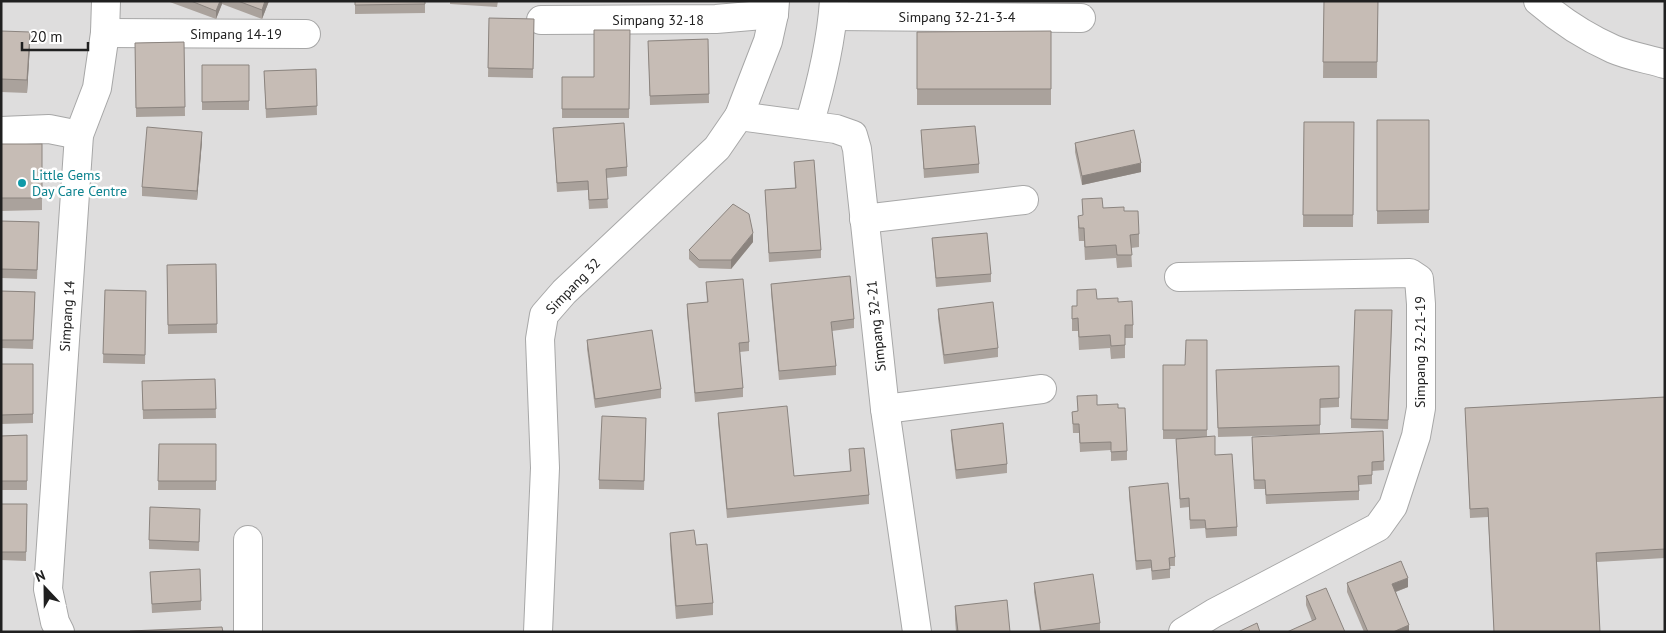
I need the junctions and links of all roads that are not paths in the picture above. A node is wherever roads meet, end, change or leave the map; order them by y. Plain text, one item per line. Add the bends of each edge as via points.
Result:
1 (106, 1) edge
2 (1538, 1) edge
3 (774, 8) edge
4 (834, 9) edge
5 (1081, 18) dead end
6 (541, 20) dead end
7 (105, 33) junction
8 (306, 34) dead end
9 (1665, 64) edge
10 (739, 116) junction
11 (810, 125) junction
12 (1, 131) edge
13 (79, 135) junction
14 (1024, 200) dead end
15 (864, 219) junction
16 (1180, 277) dead end
17 (1042, 389) dead end
18 (885, 409) junction
19 (248, 540) dead end
20 (60, 632) edge
21 (248, 632) edge
22 (538, 632) edge
23 (917, 632) edge
24 (1183, 632) edge

1 - 7 street, Simpang 14
2 - 9 street via 1587,36 1614,50
3 - 6 street, Simpang 32-18 via 716,19
3 - 10 street, Simpang 32 via 768,41
4 - 5 street, Simpang 32-21-3-4
4 - 11 street
7 - 8 street, Simpang 14-19
7 - 13 street, Simpang 14 via 97,88
10 - 11 street, Simpang 32-21
10 - 22 street, Simpang 32 via 717,148 544,314 540,338 545,468
11 - 15 street, Simpang 32-21 via 853,135
12 - 13 street via 50,129
13 - 20 street, Simpang 14 via 48,589
14 - 15 street
15 - 18 street, Simpang 32-21
16 - 24 street, Simpang 32-21-19 via 1410,273 1419,279 1421,304 1421,408 1416,436 1394,506 1378,526
17 - 18 street
18 - 23 street, Simpang 32-21
19 - 21 street

